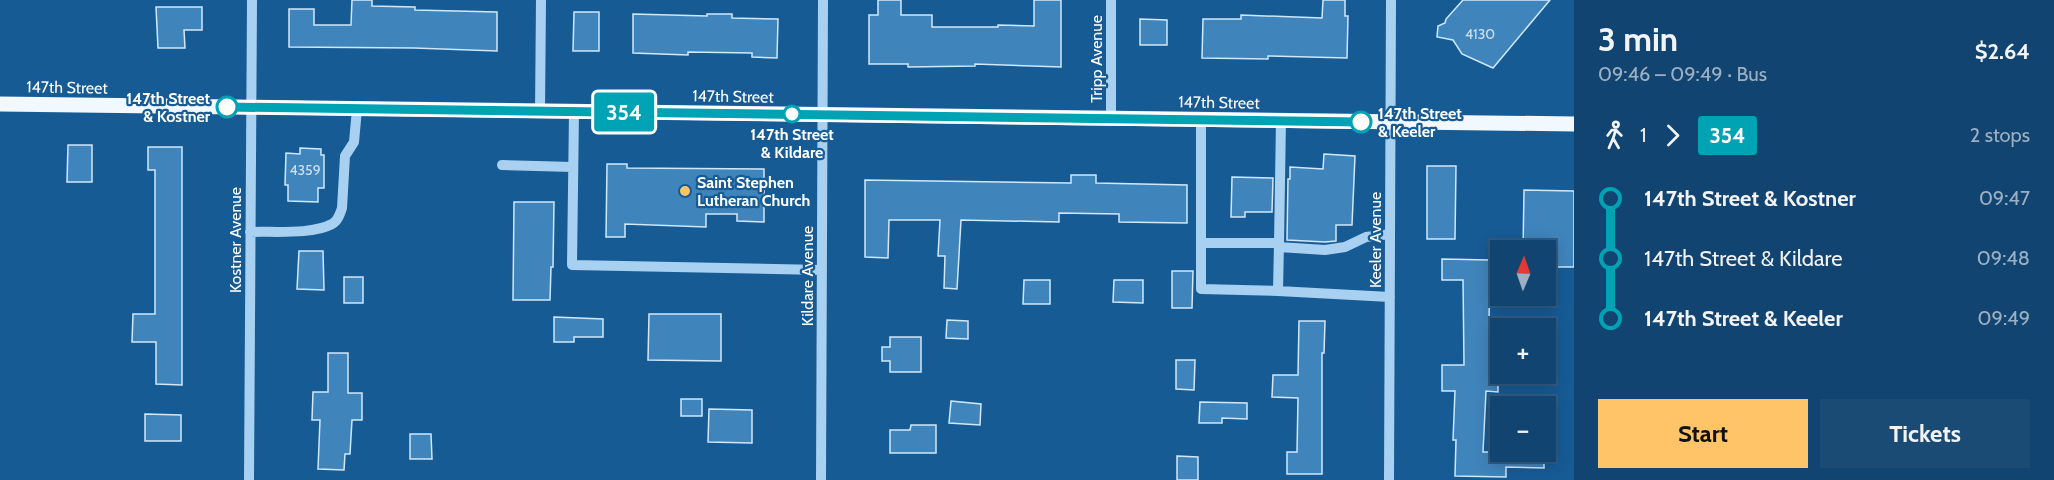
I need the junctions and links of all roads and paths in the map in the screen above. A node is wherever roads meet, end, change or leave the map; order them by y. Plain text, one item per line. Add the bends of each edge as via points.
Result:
1 (252, 0) edge
2 (541, 0) edge
3 (823, 0) edge
4 (1111, 0) edge
5 (1391, 0) edge
6 (0, 104) edge
7 (251, 107) junction
8 (357, 109) junction
9 (540, 111) junction
10 (574, 112) junction
11 (822, 115) junction
12 (1111, 118) junction
13 (1201, 119) junction
14 (1281, 120) junction
15 (1390, 122) junction
16 (1574, 124) edge
17 (502, 165) dead end
18 (573, 167) junction
19 (250, 231) junction
20 (1390, 234) junction
21 (1201, 243) junction
22 (1279, 245) junction
23 (822, 270) junction
24 (1278, 291) junction
25 (1390, 297) junction
26 (249, 480) edge
27 (821, 480) edge
28 (1389, 480) edge

1 - 7 street, Kostner Avenue
2 - 9 street
3 - 11 street, Kildare Avenue
4 - 12 street, Tripp Avenue
5 - 15 street, Keeler Avenue
6 - 7 main road, 147th Street
7 - 8 main road, 147th Street
7 - 19 street, Kostner Avenue
8 - 9 main road, 147th Street
8 - 19 street via 354,142 345,156 342,208 334,224 300,231
9 - 10 main road, 147th Street
10 - 11 main road, 147th Street
10 - 18 street
11 - 12 main road, 147th Street
11 - 23 street, Kildare Avenue
12 - 13 main road, 147th Street
13 - 14 main road, 147th Street
13 - 21 street
14 - 15 main road, 147th Street
14 - 22 street
15 - 16 main road, 147th Street
15 - 20 street, Keeler Avenue
17 - 18 street
18 - 23 street via 572,265
19 - 26 street, Kostner Avenue
20 - 22 street via 1325,250
20 - 25 street, Keeler Avenue
21 - 22 street
21 - 24 street via 1201,289
22 - 24 street
23 - 27 street, Kildare Avenue
24 - 25 street
25 - 28 street, Keeler Avenue

